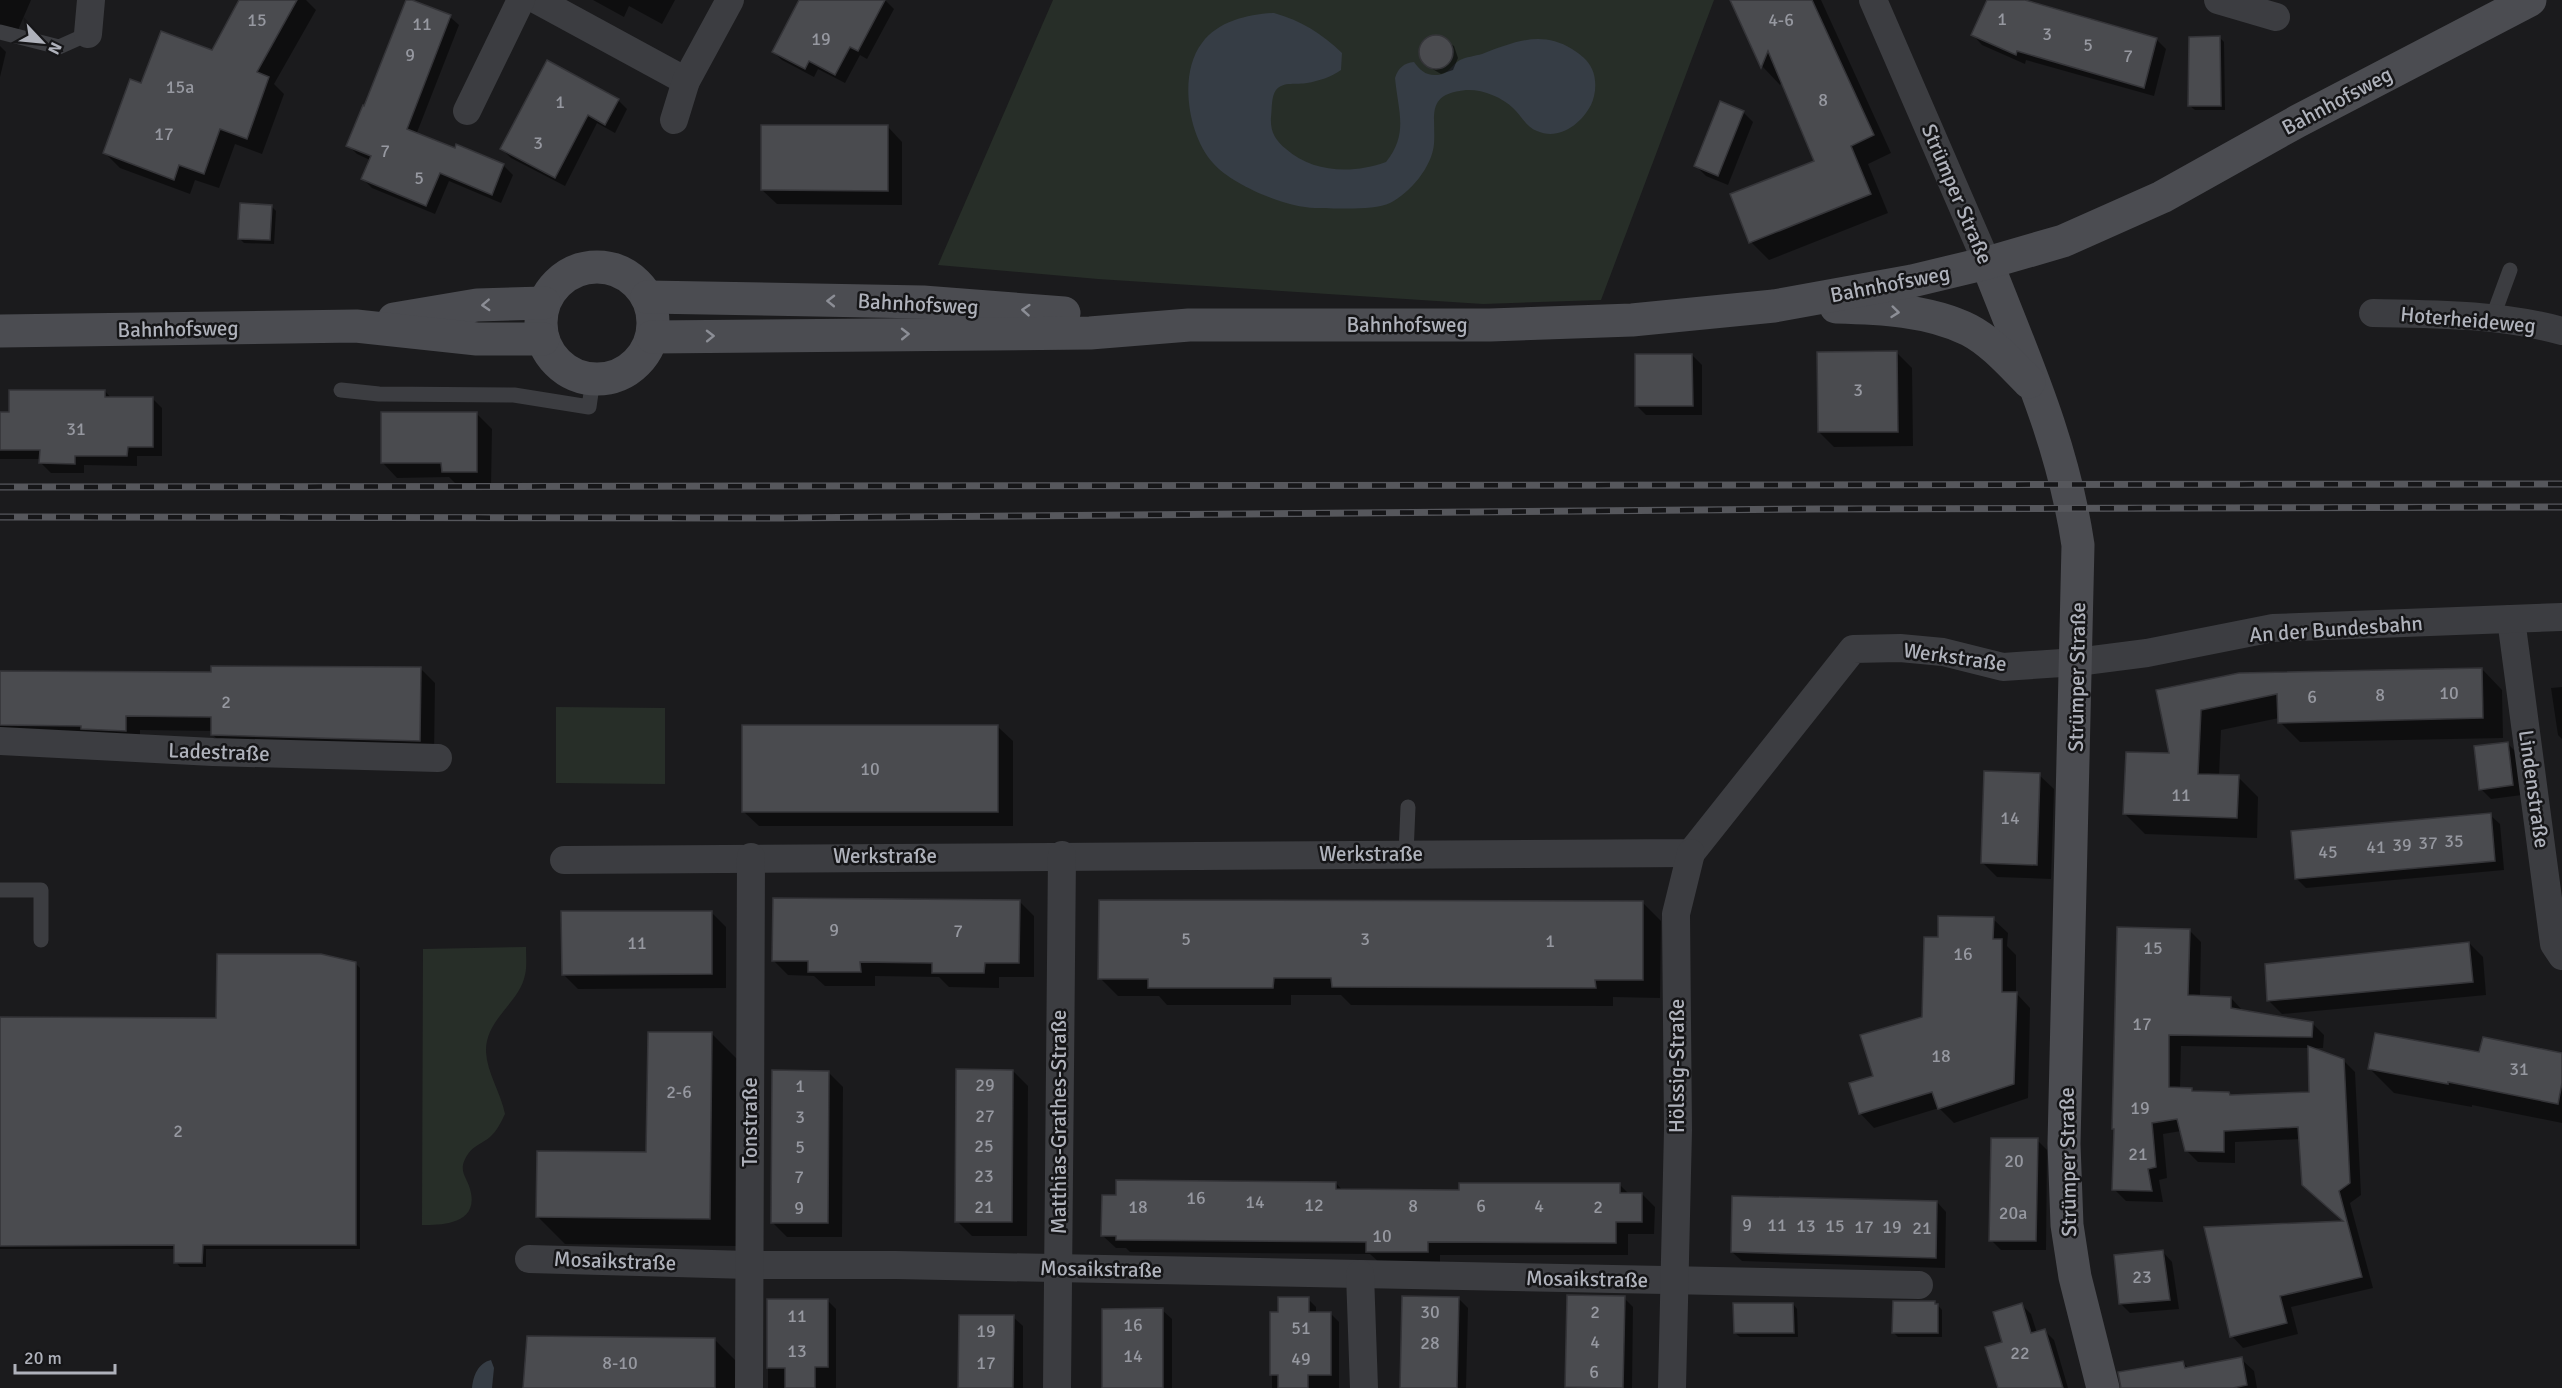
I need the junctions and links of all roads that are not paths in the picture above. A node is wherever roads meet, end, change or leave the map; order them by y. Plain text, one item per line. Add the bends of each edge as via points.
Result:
1 (91, 0) edge
2 (520, 0) edge
3 (537, 0) edge
4 (730, 0) edge
5 (1873, 0) edge
6 (2218, 0) edge
7 (2530, 0) edge
8 (2276, 17) dead end
9 (0, 32) edge
10 (88, 34) joint
11 (686, 81) junction
12 (466, 111) dead end
13 (674, 120) dead end
14 (1987, 263) junction
15 (2510, 270) dead end
16 (647, 297) junction
17 (544, 303) junction
18 (1774, 306) junction
19 (2373, 313) dead end
20 (2492, 319) junction
21 (1189, 325) junction
22 (356, 326) junction
23 (0, 331) edge
24 (2562, 331) edge
25 (652, 337) junction
26 (543, 339) junction
27 (593, 379) junction
28 (2036, 389) junction
29 (341, 390) dead end
30 (2562, 617) edge
31 (2511, 619) junction
32 (2077, 662) junction
33 (0, 741) edge
34 (438, 758) dead end
35 (1408, 807) dead end
36 (1691, 853) junction
37 (1406, 854) junction
38 (1062, 855) junction
39 (751, 857) junction
40 (564, 860) dead end
41 (0, 890) edge
42 (41, 940) dead end
43 (2562, 956) edge
44 (529, 1259) dead end
45 (749, 1265) junction
46 (1058, 1268) junction
47 (1360, 1274) junction
48 (1673, 1281) junction
49 (1918, 1285) dead end
50 (748, 1388) edge
51 (1057, 1388) edge
52 (1364, 1388) edge
53 (1672, 1388) edge
54 (2103, 1388) edge

1 - 10 street
2 - 12 street
3 - 11 street
4 - 11 street
5 - 14 street, Strümper Straße
6 - 8 street
7 - 14 main road, Bahnhofsweg via 2162,197 2063,241
9 - 10 lane via 59,47
11 - 13 street
14 - 18 main road, Bahnhofsweg
14 - 28 main road, Strümper Straße
15 - 20 lane
16 - 17 main road via 637,282 621,272 594,267 568,274
21 -> 16 main road, Bahnhofsweg via 923,302
16 - 25 main road
17 -> 22 main road, Bahnhofsweg via 477,305
17 - 26 main road
18 - 21 main road, Bahnhofsweg via 1632,320 1490,325
18 -> 28 main road via 1928,315 1970,330
19 - 20 street, Hoterheideweg
20 - 24 street, Hoterheideweg via 2539,324
25 -> 21 main road, Bahnhofsweg via 1090,333
22 - 23 main road, Bahnhofsweg
22 - 26 main road, Bahnhofsweg via 477,339
25 - 27 main road via 639,360 618,375
26 - 27 main road via 548,351 566,370
27 - 29 lane via 589,407 514,395
28 - 32 main road, Strümper Straße via 2073,508 2078,545
30 - 31 street, An der Bundesbahn
31 - 32 street, An der Bundesbahn via 2273,628
31 - 43 street, Lindenstraße via 2554,944
32 - 36 street, Werkstraße via 2003,667 1943,652 1853,649
32 - 54 main road, Strümper Straße via 2064,1144 2067,1225 2075,1277
33 - 34 street, Ladestraße
35 - 37 lane
36 - 37 street, Werkstraße
36 - 48 street, Hölssig-Straße via 1676,914 1678,1130
37 - 38 street, Werkstraße
38 - 39 street, Werkstraße
38 - 46 street, Matthias-Grathes-Straße
39 - 40 street, Werkstraße
39 - 45 street, Tonstraße
41 - 42 lane via 41,890
44 - 45 street, Mosaikstraße
45 - 46 street, Mosaikstraße
45 - 50 street, Tonstraße
46 - 47 street, Mosaikstraße
46 - 51 street, Matthias-Grathes-Straße
47 - 48 street, Mosaikstraße
47 - 52 street
48 - 49 street
48 - 53 street, Hölssig-Straße

